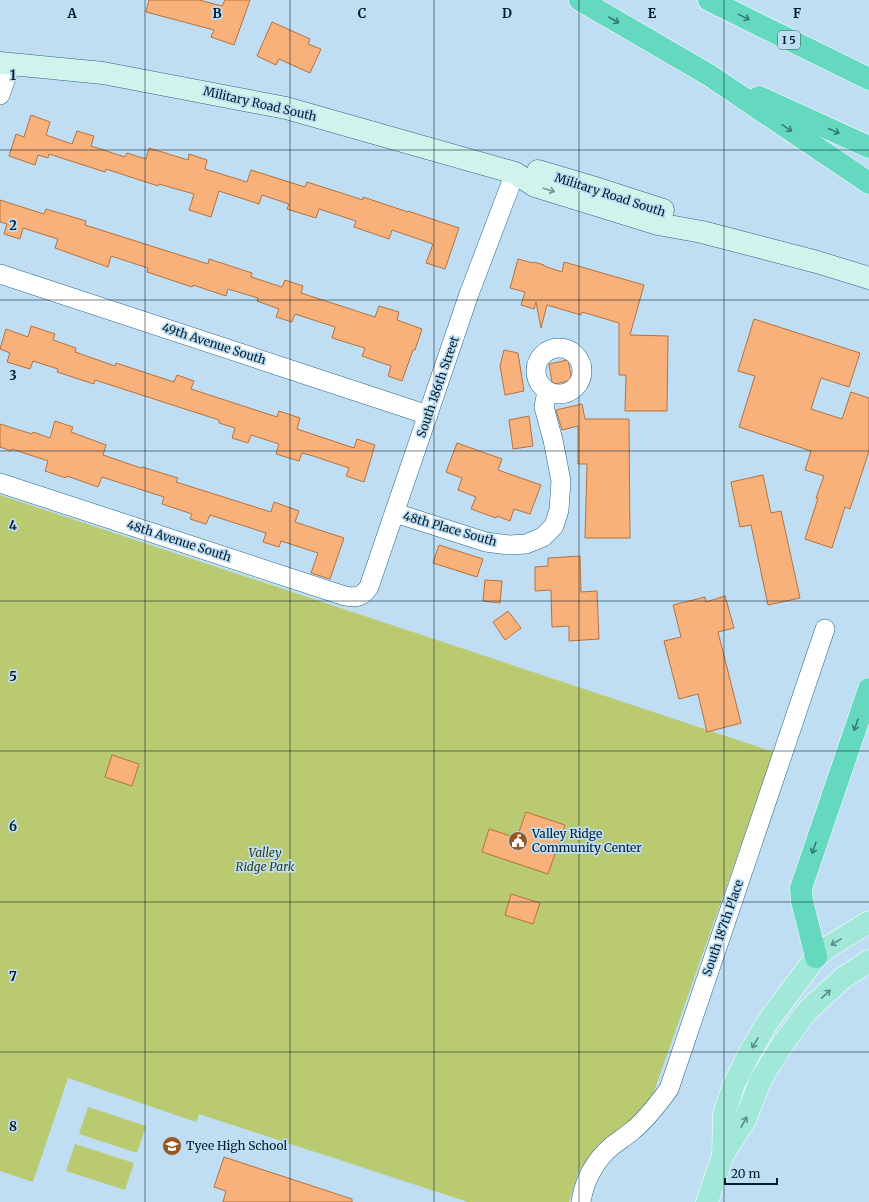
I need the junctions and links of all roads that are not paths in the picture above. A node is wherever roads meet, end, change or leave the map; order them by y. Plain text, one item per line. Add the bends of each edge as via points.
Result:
1 (580, 0) edge
2 (709, 0) edge
3 (5, 64) edge
4 (709, 75) junction
5 (869, 79) edge
6 (0, 95) edge
7 (869, 147) edge
8 (515, 173) junction
9 (869, 183) edge
10 (0, 274) edge
11 (869, 278) edge
12 (547, 391) dead end
13 (428, 415) junction
14 (0, 483) edge
15 (395, 513) junction
16 (358, 597) joint
17 (825, 629) dead end
18 (869, 689) edge
19 (869, 922) edge
20 (816, 956) junction
21 (869, 961) edge
22 (724, 1155) junction
23 (581, 1202) edge
24 (707, 1202) edge

1 -> 4 highway
2 -> 5 highway, I 5
3 - 6 street
3 - 8 main road, Military Road South via 103,73 286,108
4 -> 7 highway
4 -> 9 highway
8 - 11 main road, Military Road South via 536,171 592,187 660,209 702,232
8 - 13 street, South 186th Street via 469,294
10 - 13 street, 49th Avenue South
12 - 15 street, 48th Place South via 544,407 561,481 559,510 554,526 543,537 526,544 486,542
13 - 15 street, South 186th Street
14 - 16 street, 48th Avenue South via 345,596
15 - 16 street, South 186th Street via 369,587
17 - 23 street, South 187th Place via 669,1089 632,1131 599,1159 589,1174
18 -> 20 highway via 801,888
19 -> 20 main road
20 -> 22 main road via 769,1020 734,1084 724,1114
22 -> 21 main road via 746,1120 761,1079 807,1011 843,978
22 - 24 main road

